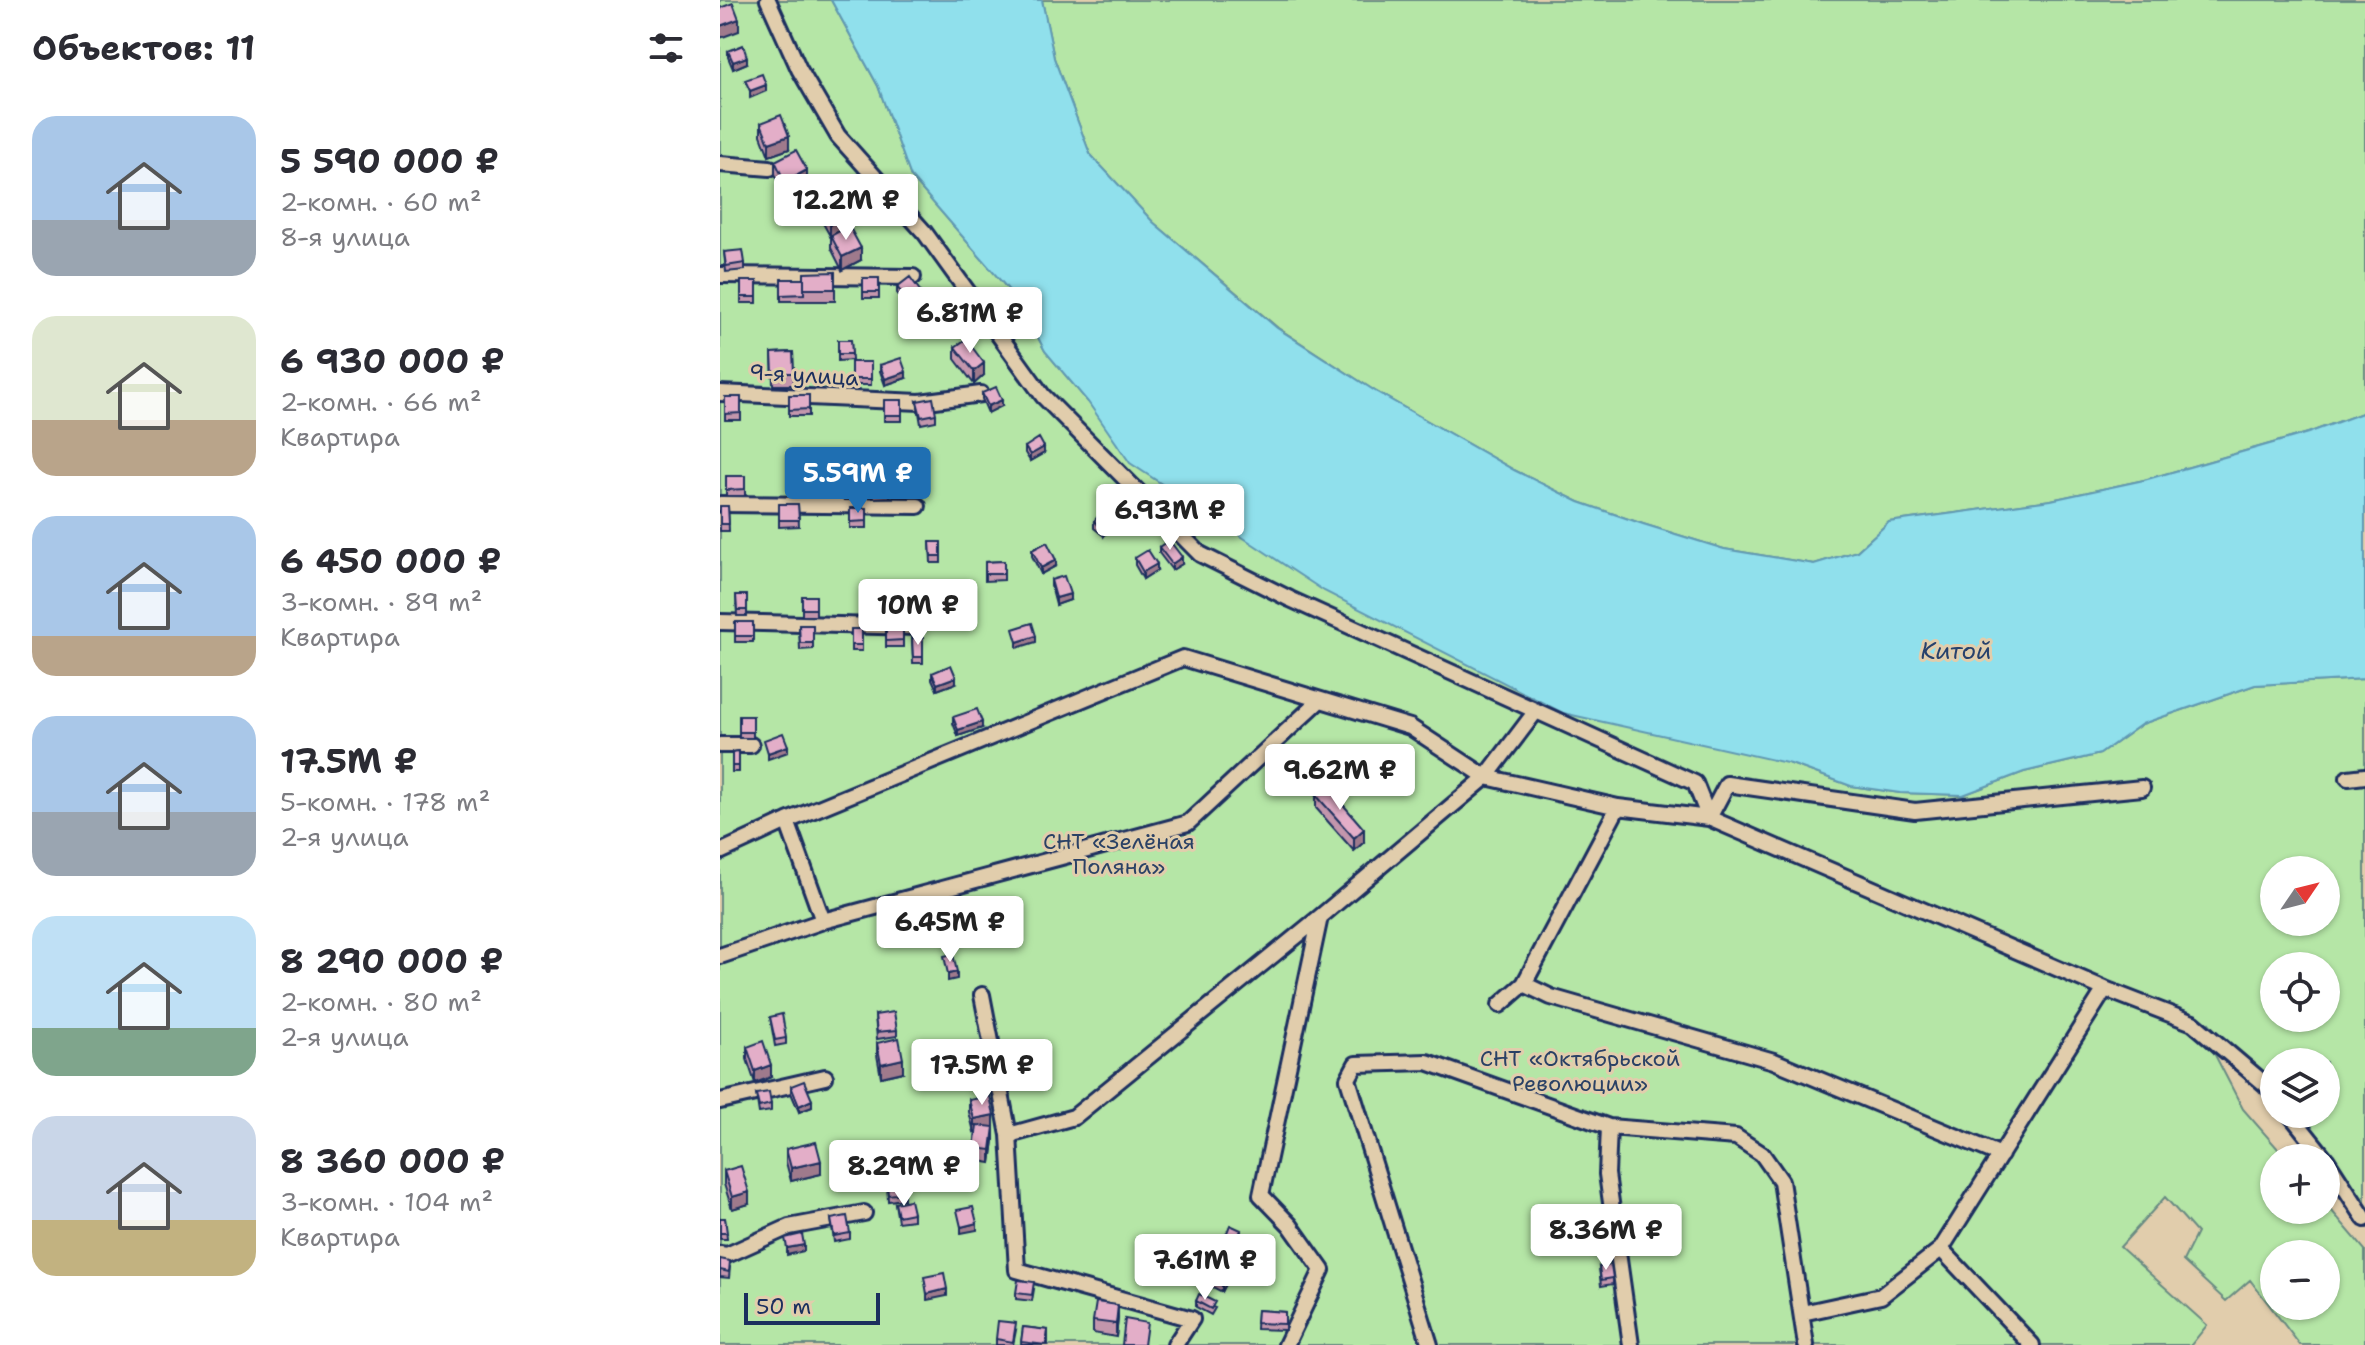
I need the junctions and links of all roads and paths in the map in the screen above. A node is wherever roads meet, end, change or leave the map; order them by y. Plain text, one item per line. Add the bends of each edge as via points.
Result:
1 (768, 0) edge
2 (720, 164) edge
3 (770, 168) dead end
4 (720, 275) edge
5 (913, 277) edge
6 (720, 393) edge
7 (981, 394) edge
8 (720, 504) edge
9 (918, 506) dead end
10 (720, 622) edge
11 (917, 627) dead end
12 (1319, 701) junction
13 (1536, 711) junction
14 (720, 745) edge
15 (751, 745) dead end
16 (2365, 776) edge
17 (1486, 777) junction
18 (2348, 778) dead end
19 (2142, 788) dead end
20 (1618, 807) junction
21 (1709, 818) junction
22 (787, 821) junction
23 (720, 852) edge
24 (1320, 917) junction
25 (823, 921) junction
26 (720, 956) edge
27 (1524, 984) junction
28 (2105, 989) junction
29 (982, 995) dead end
30 (1500, 1005) dead end
31 (825, 1077) dead end
32 (2260, 1080) edge
33 (720, 1101) edge
34 (1609, 1127) junction
35 (2301, 1128) edge
36 (1009, 1135) junction
37 (2315, 1144) edge
38 (2001, 1155) junction
39 (2340, 1180) edge
40 (864, 1213) dead end
41 (2365, 1219) edge
42 (1941, 1249) junction
43 (720, 1254) edge
44 (1802, 1313) junction
45 (1175, 1345) edge
46 (1286, 1345) edge
47 (1430, 1345) edge
48 (1631, 1345) edge
49 (1806, 1345) edge
50 (2032, 1345) edge

1 - 13 street via 799,69 838,136 925,233 1043,396 1200,554
2 - 3 street
4 - 5 street
6 - 7 street, 9-я улица via 920,402
8 - 9 street
10 - 11 street
12 - 17 street via 1410,727
12 - 22 street via 1183,658
12 - 25 street via 1188,823
13 - 17 street
13 - 21 street via 1695,783
14 - 15 street
16 - 18 street
17 - 20 street
17 - 24 street
19 - 21 street via 1915,811 1727,784
20 - 21 street
20 - 27 street
21 - 28 street
22 - 23 street
22 - 25 street
24 - 36 street via 1074,1117
24 - 46 street via 1261,1195 1322,1270
25 - 26 street
27 - 30 street
27 - 38 street via 1551,997 1774,1061
28 - 32 street via 2193,1023
28 - 38 street
29 - 36 street
31 - 33 street
34 - 44 street via 1736,1137 1762,1154 1781,1181
34 - 47 street via 1427,1062 1356,1064 1348,1079
34 - 48 street via 1607,1174
35 - 37 street
36 - 45 street via 1017,1270 1192,1319
38 - 42 street
39 - 41 street
40 - 43 street via 789,1227
42 - 44 street via 1881,1296
42 - 50 street
44 - 49 street

